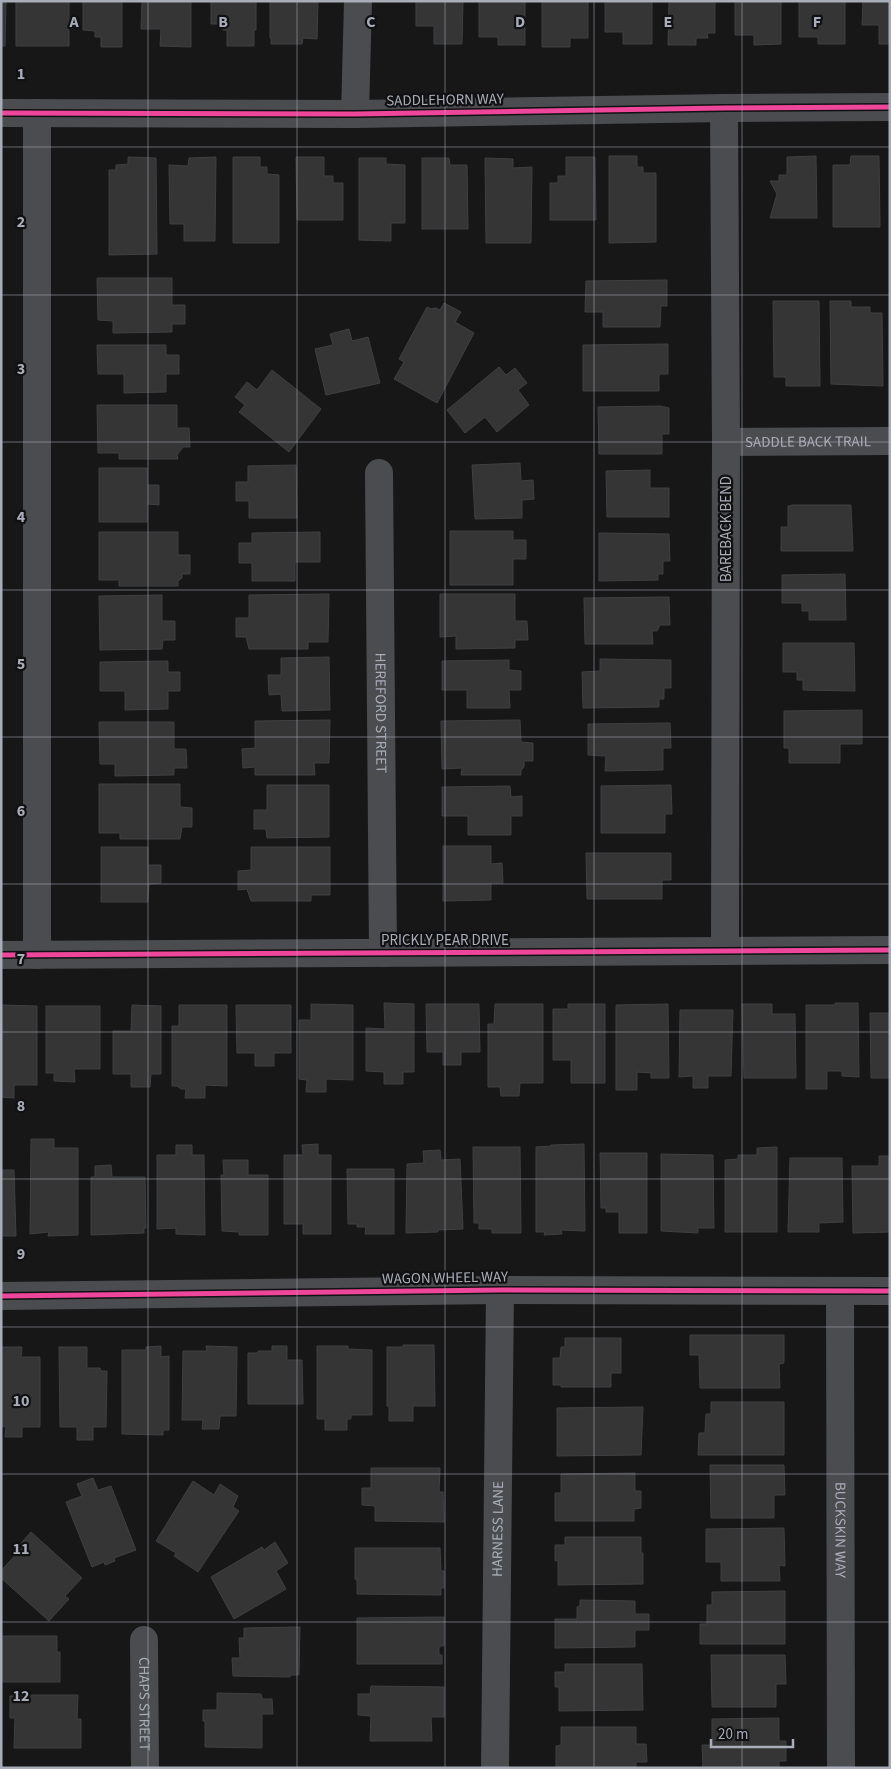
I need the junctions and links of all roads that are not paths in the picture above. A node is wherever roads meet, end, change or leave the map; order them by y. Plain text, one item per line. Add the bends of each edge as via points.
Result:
1 (358, 1) edge
2 (890, 107) edge
3 (724, 108) junction
4 (1, 113) edge
5 (37, 113) junction
6 (355, 114) junction
7 (890, 441) edge
8 (726, 442) junction
9 (379, 473) dead end
10 (890, 950) edge
11 (725, 951) junction
12 (383, 953) junction
13 (1, 955) edge
14 (37, 955) junction
15 (500, 1290) junction
16 (840, 1291) junction
17 (890, 1291) edge
18 (1, 1296) edge
19 (144, 1640) dead end
20 (145, 1768) edge
21 (495, 1768) edge
22 (841, 1768) edge

1 - 6 street
2 - 3 street, SADDLEHORN WAY
3 - 6 street, SADDLEHORN WAY
3 - 8 street, BAREBACK BEND
4 - 5 street, SADDLEHORN WAY
5 - 6 street, SADDLEHORN WAY
5 - 14 street
7 - 8 street, SADDLE BACK TRAIL
8 - 11 street, BAREBACK BEND
9 - 12 street, HEREFORD STREET
10 - 11 street, PRICKLY PEAR DRIVE
11 - 12 street, PRICKLY PEAR DRIVE
12 - 14 street, PRICKLY PEAR DRIVE
13 - 14 street, PRICKLY PEAR DRIVE
15 - 16 street, WAGON WHEEL WAY
15 - 18 street, WAGON WHEEL WAY
15 - 21 street, HARNESS LANE
16 - 17 street, WAGON WHEEL WAY
16 - 22 street, BUCKSKIN WAY
19 - 20 street, CHAPS STREET

